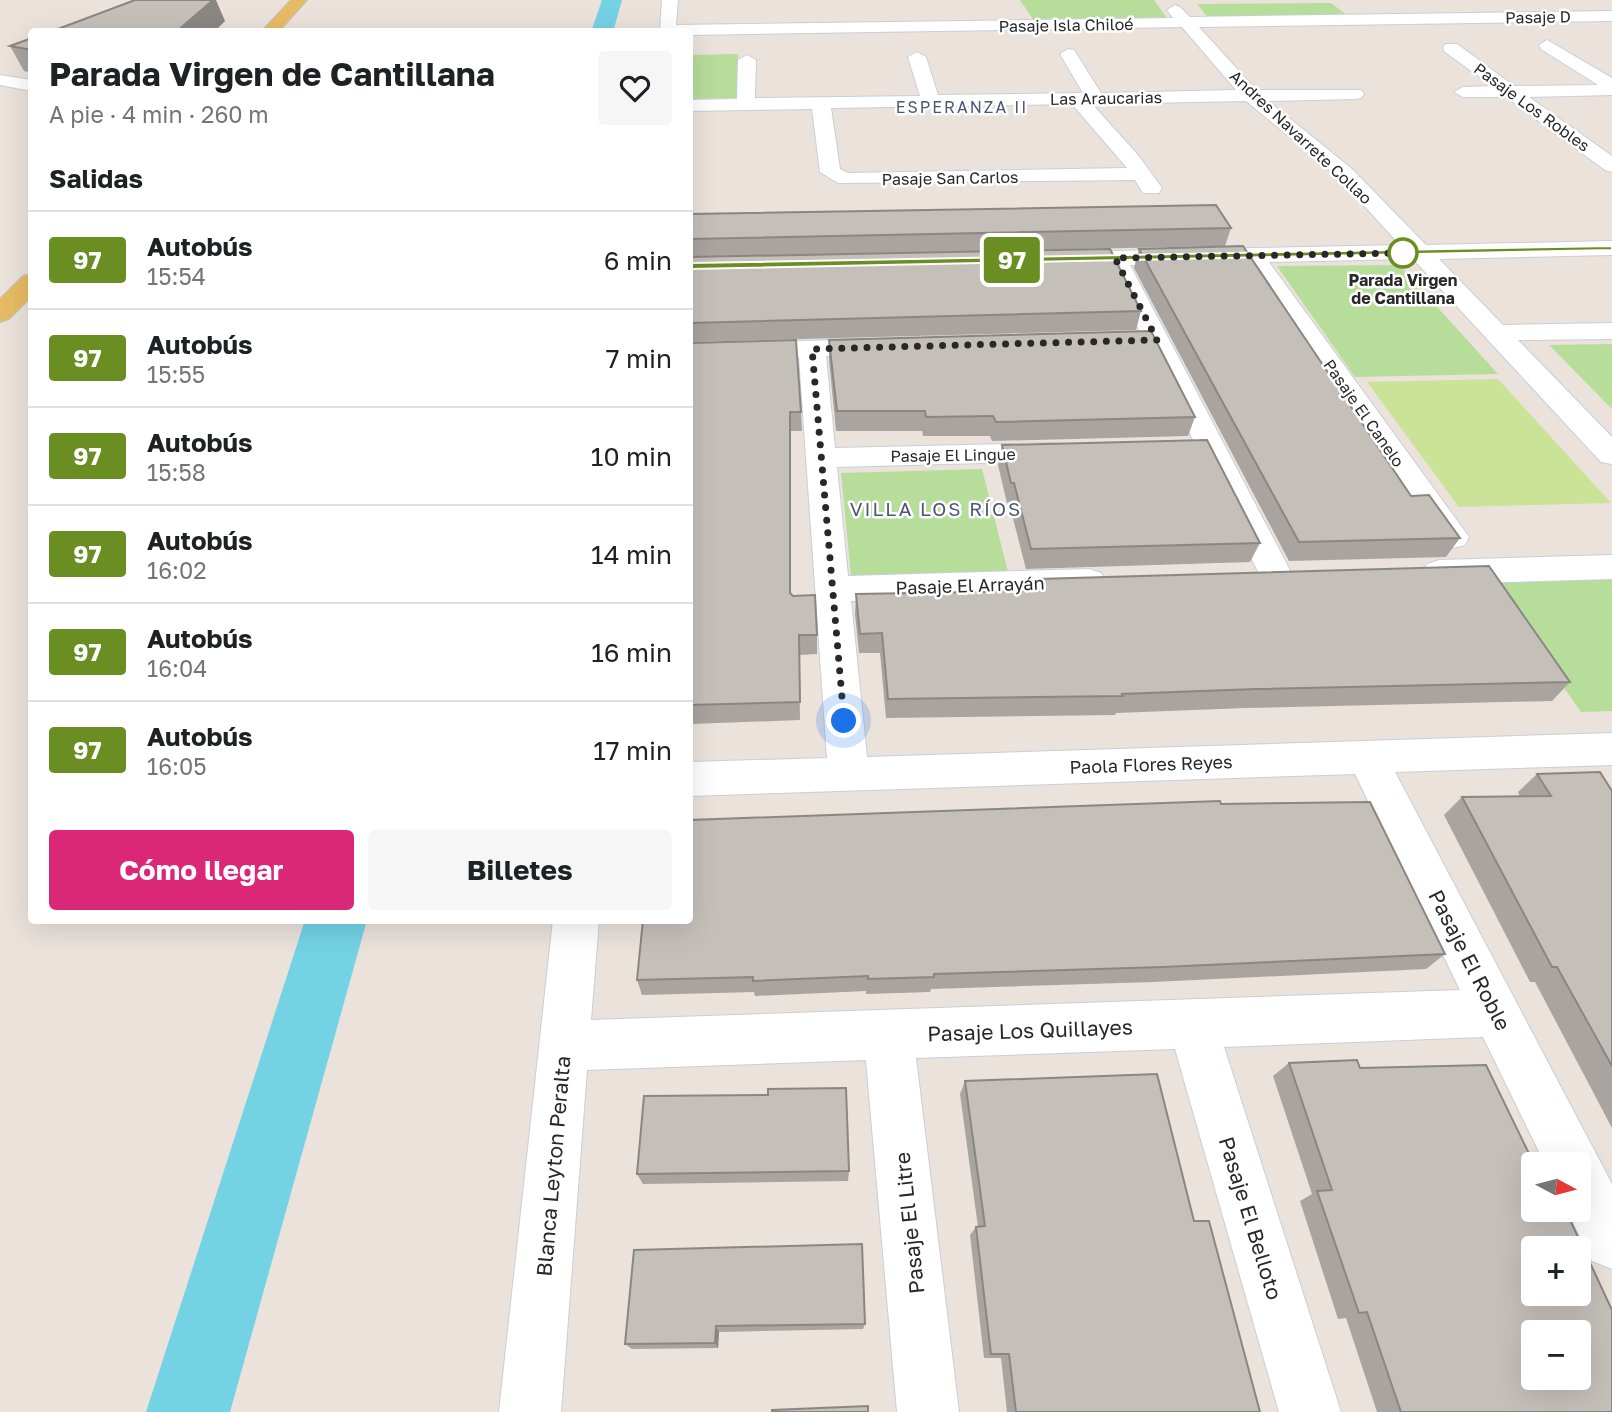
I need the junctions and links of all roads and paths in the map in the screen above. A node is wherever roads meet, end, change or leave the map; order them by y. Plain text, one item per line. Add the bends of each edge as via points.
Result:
1 (299, 0) edge
2 (670, 0) edge
3 (1167, 0) edge
4 (1442, 0) edge
5 (1581, 0) edge
6 (1345, 7) dead end
7 (1013, 8) dead end
8 (862, 9) dead end
9 (765, 10) dead end
10 (1610, 16) edge
11 (1465, 19) junction
12 (1358, 21) junction
13 (1186, 23) junction
14 (1023, 25) junction
15 (866, 27) junction
16 (273, 28) edge
17 (667, 28) edge
18 (765, 29) junction
19 (693, 30) edge
20 (1481, 32) dead end
21 (1546, 45) dead end
22 (1451, 48) dead end
23 (1068, 54) dead end
24 (917, 57) dead end
25 (747, 60) dead end
26 (3, 82) edge
27 (28, 85) edge
28 (1612, 88) edge
29 (1464, 92) dead end
30 (1511, 92) junction
31 (1355, 94) dead end
32 (1251, 96) junction
33 (1086, 98) junction
34 (931, 101) junction
35 (821, 103) junction
36 (746, 104) junction
37 (693, 105) edge
38 (1612, 166) edge
39 (1143, 174) junction
40 (1156, 196) dead end
41 (1612, 248) edge
42 (1420, 252) junction
43 (1252, 256) junction
44 (1115, 258) junction
45 (1046, 259) edge
46 (28, 285) edge
47 (0, 314) edge
48 (1612, 331) edge
49 (1496, 333) junction
50 (908, 346) edge
51 (812, 349) junction
52 (693, 352) edge
53 (1086, 452) edge
54 (1612, 455) edge
55 (821, 458) junction
56 (1612, 567) edge
57 (1476, 570) junction
58 (1409, 572) edge
59 (1276, 576) edge
60 (1124, 580) edge
61 (832, 589) junction
62 (1609, 754) edge
63 (1367, 757) junction
64 (848, 774) junction
65 (693, 779) edge
66 (576, 924) edge
67 (1497, 1013) junction
68 (1192, 1024) junction
69 (889, 1035) junction
70 (564, 1046) junction
71 (1567, 1152) edge
72 (1591, 1200) edge
73 (1612, 1241) edge
74 (530, 1412) edge
75 (928, 1412) edge
76 (1311, 1412) edge

1 - 16 main road
2 - 17 street
3 - 13 street, Andres Navarrete Collao
4 - 11 street
5 - 10 street
6 - 12 street
7 - 14 street
8 - 15 street
9 - 18 street
10 - 11 street, Pasaje D
11 - 12 street, Pasaje Isla Chiloé
11 - 20 street
12 - 13 street, Pasaje Isla Chiloé
13 - 14 street, Pasaje Isla Chiloé
13 - 32 street, Andres Navarrete Collao
14 - 15 street, Pasaje Isla Chiloé
15 - 18 street, Pasaje Isla Chiloé
18 - 19 street, Pasaje Isla Chiloé
21 - 28 street
22 - 30 street, Pasaje Los Robles
23 - 33 street
24 - 34 street
25 - 36 street
26 - 27 street
28 - 30 street
29 - 30 street
30 - 38 street, Pasaje Los Robles
31 - 32 street, Las Araucarias
32 - 33 street, Las Araucarias
32 - 42 street, Andres Navarrete Collao via 1332,161
33 - 34 street, Las Araucarias
33 - 39 street
34 - 35 street, Las Araucarias
35 - 36 street, Las Araucarias
35 - 39 street, Pasaje San Carlos via 830,172 845,180
36 - 37 street, Las Araucarias
39 - 40 street
41 - 42 street
42 - 43 street
42 - 49 street, Andres Navarrete Collao
43 - 44 street
43 - 57 street, Pasaje El Canelo
44 - 45 street
44 - 59 street via 1143,341 1197,449
46 - 47 main road
48 - 49 street
49 - 54 street, Andres Navarrete Collao
50 - 51 street
51 - 52 street
51 - 55 street
53 - 55 street, Pasaje El Lingue
55 - 61 street
56 - 57 street
57 - 58 street
60 - 61 street, Pasaje El Arrayán
61 - 64 street
62 - 63 street, Paola Flores Reyes
63 - 64 street, Paola Flores Reyes
63 - 67 street, Pasaje El Roble
64 - 65 street, Paola Flores Reyes
66 - 70 street, Blanca Leyton Peralta
67 - 68 street, Pasaje Los Quillayes
67 - 71 street, Pasaje El Roble
68 - 69 street, Pasaje Los Quillayes
68 - 76 street, Pasaje El Belloto
69 - 70 street, Pasaje Los Quillayes
69 - 75 street, Pasaje El Litre
70 - 74 street, Blanca Leyton Peralta
72 - 73 street

